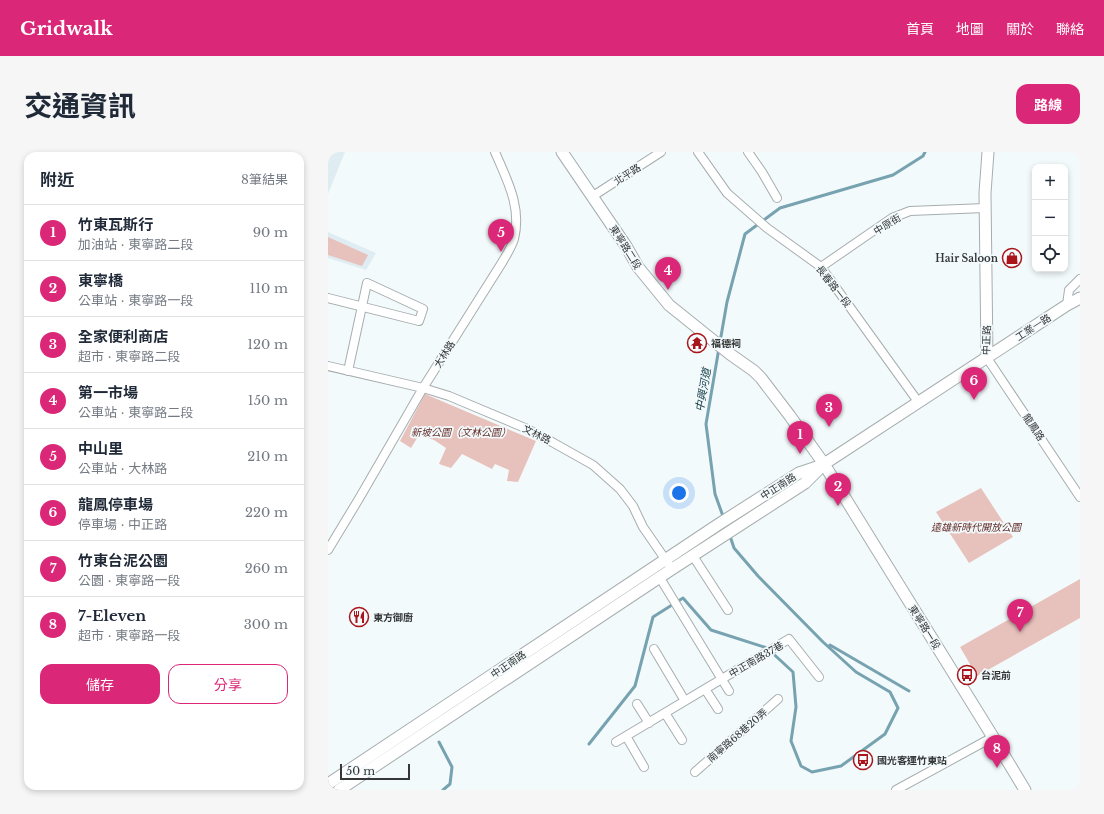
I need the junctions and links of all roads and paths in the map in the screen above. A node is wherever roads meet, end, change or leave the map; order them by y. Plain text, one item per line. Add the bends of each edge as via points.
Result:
1 (495, 152) edge
2 (562, 152) edge
3 (661, 152) edge
4 (698, 152) edge
5 (748, 152) edge
6 (988, 152) edge
7 (593, 196) junction
8 (778, 198) dead end
9 (986, 208) junction
10 (821, 267) junction
11 (1080, 279) edge
12 (328, 298) edge
13 (1080, 298) edge
14 (1067, 305) junction
15 (361, 306) junction
16 (987, 358) junction
17 (328, 366) edge
18 (348, 371) junction
19 (423, 388) junction
20 (919, 403) junction
21 (824, 464) junction
22 (1080, 497) edge
23 (328, 550) edge
24 (693, 556) junction
25 (665, 559) junction
26 (672, 570) junction
27 (660, 578) junction
28 (728, 610) dead end
29 (654, 649) dead end
30 (819, 677) dead end
31 (722, 678) junction
32 (705, 689) junction
33 (729, 690) dead end
34 (778, 699) dead end
35 (685, 701) junction
36 (637, 704) dead end
37 (718, 709) dead end
38 (665, 713) junction
39 (649, 723) junction
40 (626, 736) junction
41 (993, 737) junction
42 (682, 740) dead end
43 (616, 742) dead end
44 (644, 767) dead end
45 (695, 772) dead end
46 (328, 784) edge
47 (339, 790) edge
48 (896, 790) edge
49 (1025, 790) edge

1 - 19 street, 大林路 via 516,206 514,240
2 - 7 street, 東寧路二段
3 - 7 street, 北平路
4 - 10 street, 長春路一段 via 727,193 767,228
5 - 8 street
6 - 9 street, 中正路
7 - 21 street, 東寧路二段 via 638,267 669,305 761,378
9 - 10 street, 中原街 via 910,211 892,218
9 - 16 street, 中正路
10 - 20 street, 長春路一段
11 - 14 street via 1069,290
12 - 15 street
13 - 14 street, 工業一路
14 - 16 street, 工業一路
15 - 15 street via 367,283 423,309 419,320
15 - 18 street
16 - 20 street, 中正路
16 - 22 street, 龍鳳路
17 - 18 street, 文林路
18 - 19 street, 文林路
19 - 23 street, 大林路
19 - 25 street, 文林路 via 507,420 593,465 620,489
20 - 21 street, 中正路
21 - 24 street, 中正南路 via 805,483
21 - 25 street, 中正南路 via 799,473
21 - 41 street, 東寧路一段
24 - 26 street, 中正南路
24 - 28 street
25 - 26 street, 文林路
25 - 46 street, 中正南路
26 - 27 street, 中正南路
27 - 31 street, 中正南路37巷
27 - 47 street, 中正南路
29 - 35 street
30 - 31 street, 中正南路37巷 via 789,639
31 - 32 street, 中正南路37巷
31 - 33 street
32 - 35 street, 中正南路37巷
32 - 37 street
34 - 45 street, 南寧路68巷20弄
35 - 38 street, 中正南路37巷
36 - 39 street
38 - 39 street, 中正南路37巷
38 - 42 street
39 - 40 street, 中正南路37巷
40 - 43 street, 中正南路37巷
40 - 44 street
41 - 48 street
41 - 49 street, 東寧路一段

